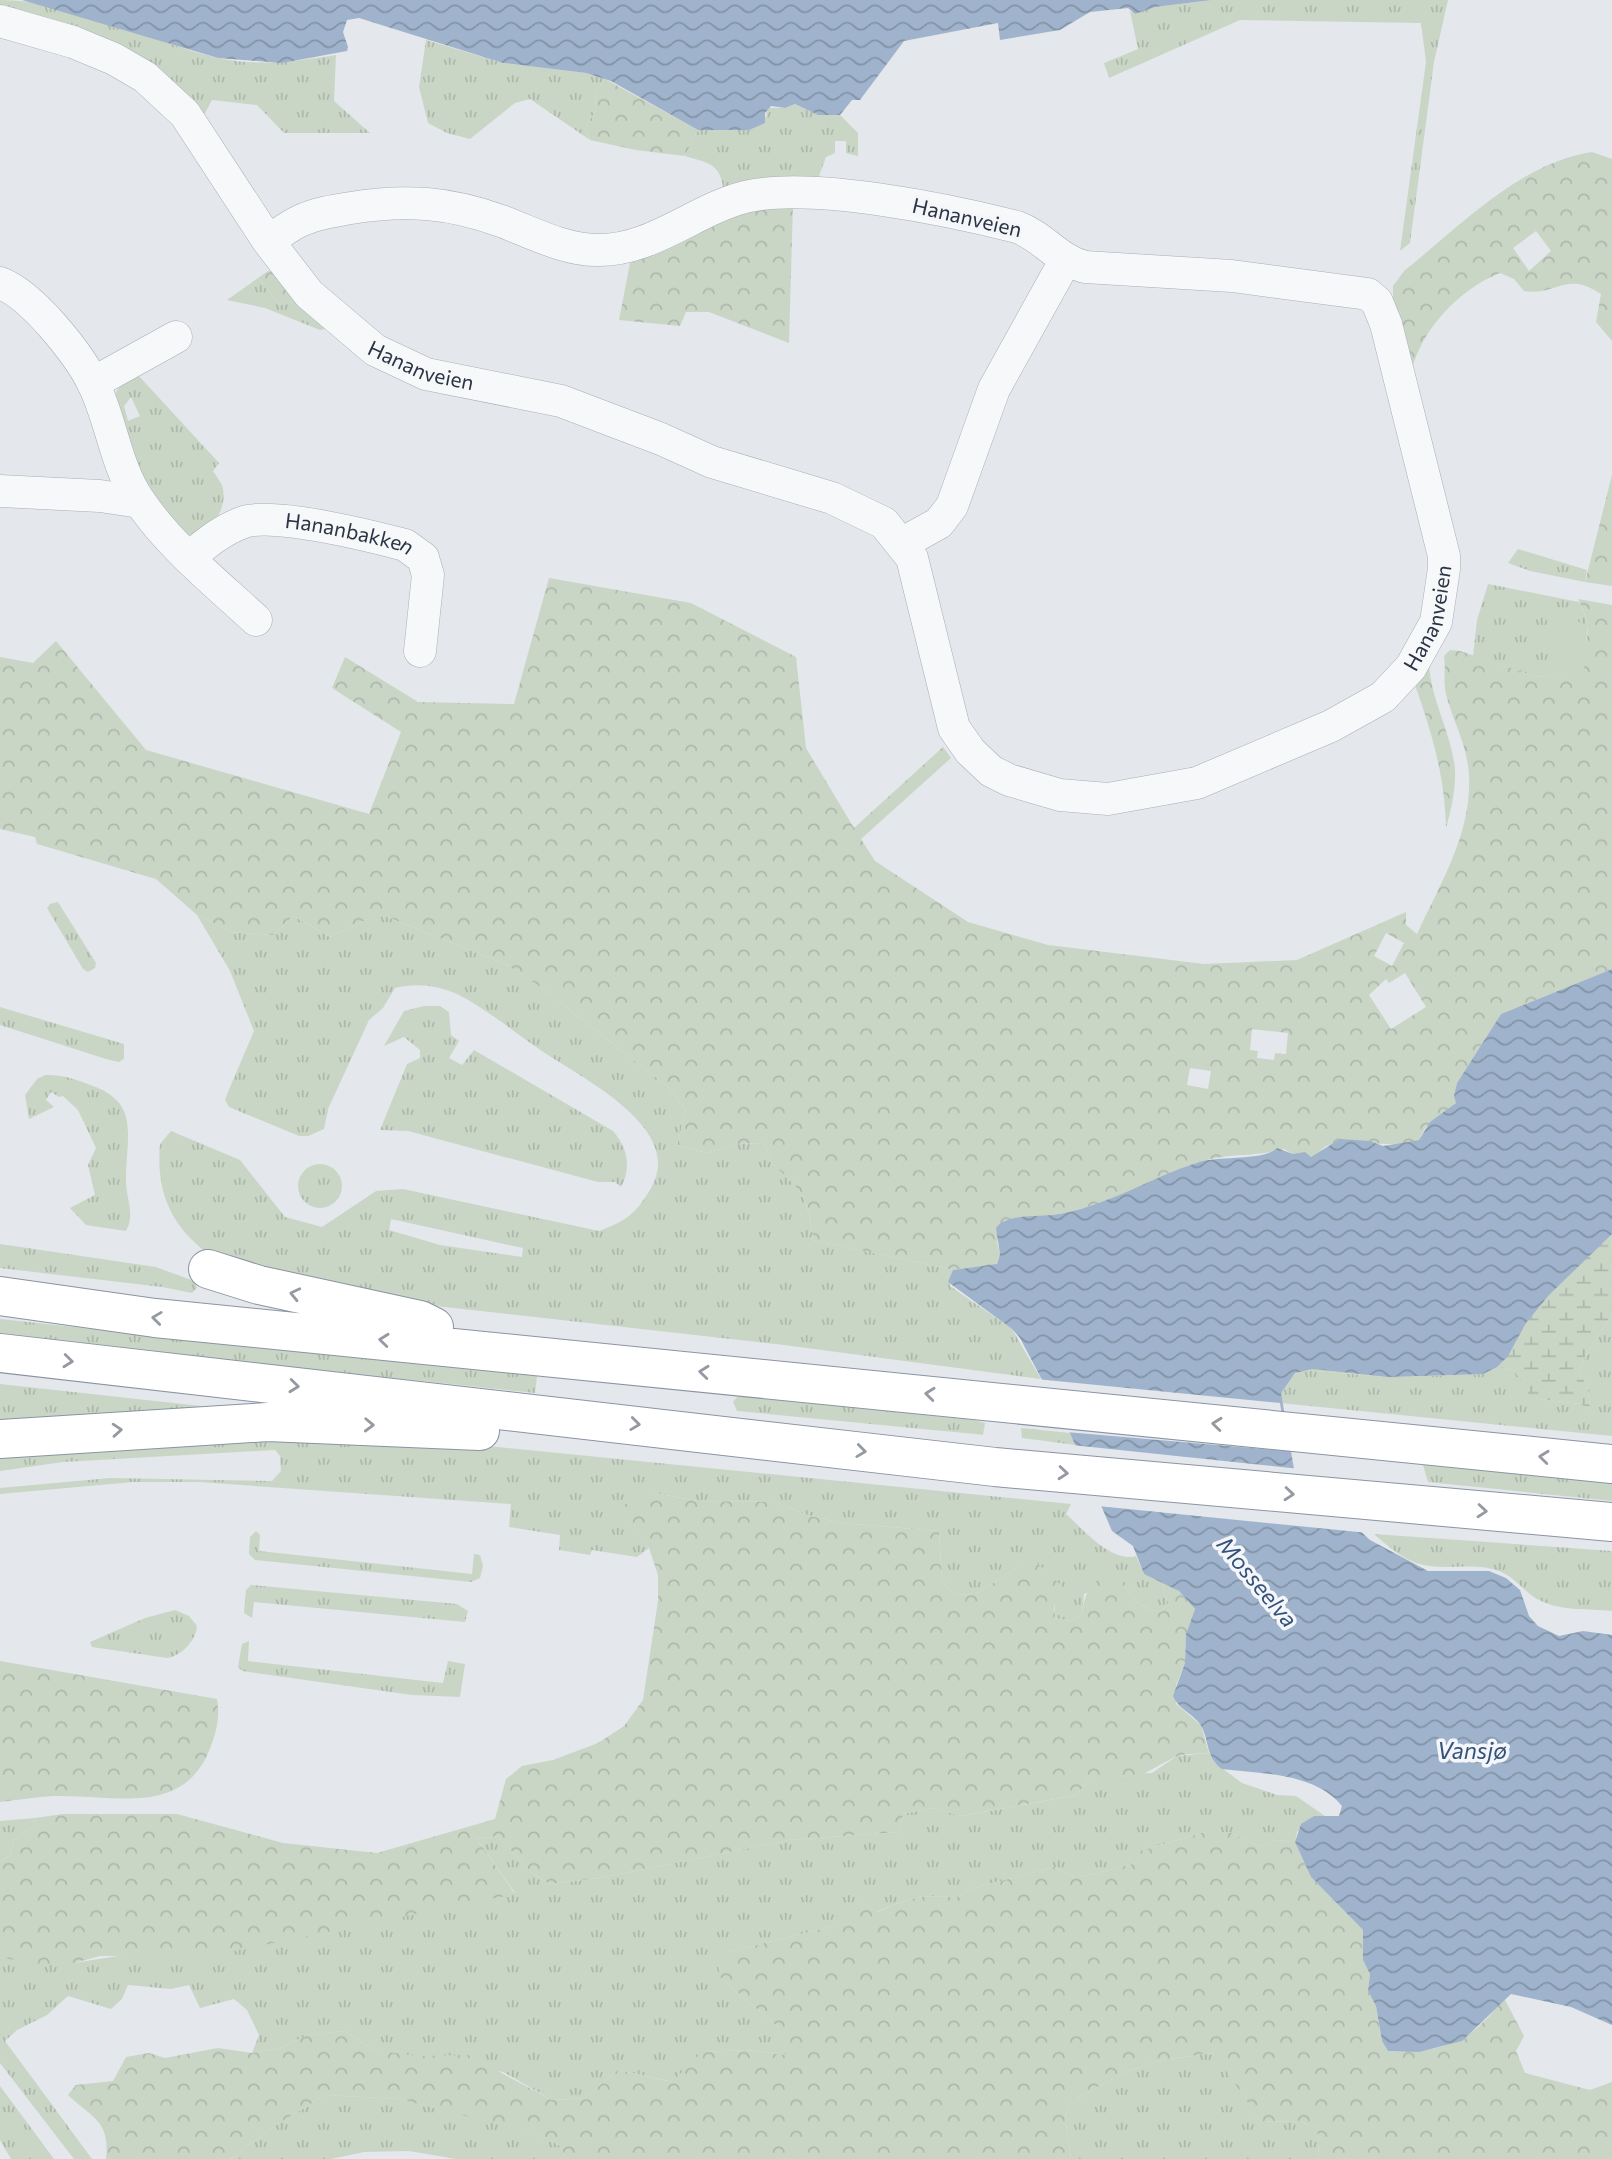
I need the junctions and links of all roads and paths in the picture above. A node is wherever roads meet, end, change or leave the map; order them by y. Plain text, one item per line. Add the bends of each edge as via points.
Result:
1 (0, 21) edge
2 (268, 241) junction
3 (1065, 261) junction
4 (0, 283) edge
5 (176, 337) dead end
6 (93, 383) junction
7 (0, 491) edge
8 (140, 502) junction
9 (902, 543) junction
10 (189, 558) junction
11 (256, 620) dead end
12 (420, 651) dead end
13 (208, 1269) dead end
14 (0, 1296) edge
15 (476, 1349) junction
16 (0, 1353) edge
17 (567, 1415) junction
18 (0, 1439) edge
19 (1612, 1464) edge
20 (1612, 1522) edge

1 - 2 street, Hananveien via 73,42 145,77 185,114
2 - 3 street, Hananveien via 300,221 324,213 411,200 467,208 555,241 595,250 622,248 743,198 799,192 899,203 1006,224 1032,233
2 - 9 street, Hananveien via 309,294 376,350 426,374 561,401 712,462 832,498 884,523
3 - 9 street via 994,389 953,506 939,523
3 - 9 street, Hananveien via 1085,267 1356,290 1377,302 1444,556 1436,622 1411,667 1383,697 1331,726 1197,783 1108,799 1050,792 991,771 954,728 922,591
4 - 6 street via 37,310
5 - 6 street
6 - 8 street via 122,471
7 - 8 street
8 - 10 street
10 - 11 street
10 - 12 street, Hananbakken via 216,535 246,521 274,520 405,544 423,558 428,575
15 -> 13 highway via 420,1320 259,1285
15 -> 14 highway via 155,1318
19 -> 15 highway
16 -> 17 highway
18 -> 17 highway via 268,1422 504,1432
17 -> 20 highway via 995,1467

